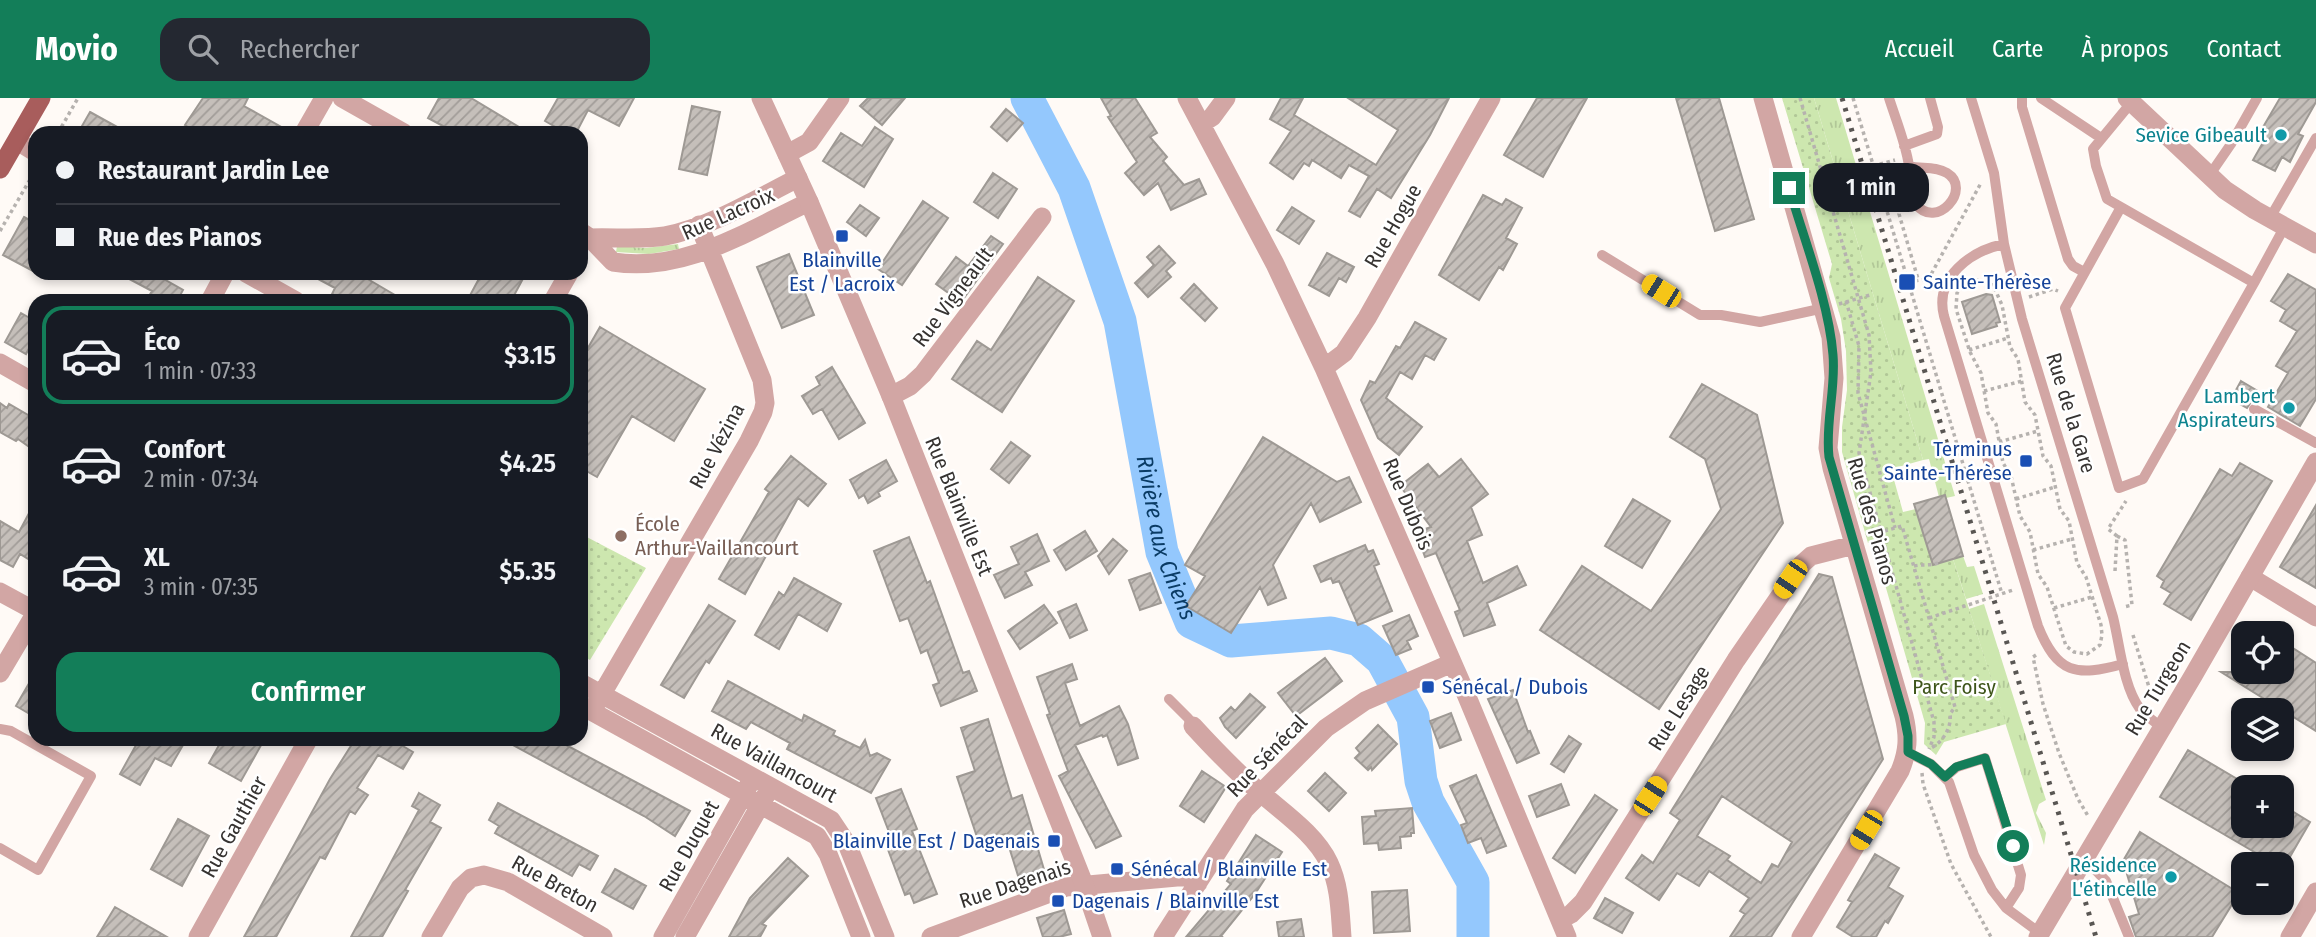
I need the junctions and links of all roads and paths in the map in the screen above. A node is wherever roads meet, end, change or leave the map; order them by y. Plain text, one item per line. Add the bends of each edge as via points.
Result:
1 (41, 98) edge
2 (78, 98) edge
3 (324, 98) edge
4 (342, 98) edge
5 (761, 98) edge
6 (840, 98) edge
7 (1187, 98) edge
8 (1226, 98) edge
9 (1491, 98) edge
10 (1763, 98) edge
11 (1800, 98) edge
12 (1853, 98) edge
13 (1889, 98) edge
14 (1930, 98) edge
15 (1971, 98) edge
16 (2022, 98) edge
17 (2041, 98) edge
18 (2257, 98) edge
19 (2129, 100) edge
20 (1201, 124) junction
21 (62, 126) edge
22 (308, 126) edge
23 (392, 126) edge
24 (2101, 138) junction
25 (2316, 138) edge
26 (17, 141) junction
27 (1904, 146) junction
28 (28, 148) edge
29 (788, 154) junction
30 (1888, 162) dead end
31 (1873, 166) junction
32 (1909, 166) junction
33 (0, 169) edge
34 (1984, 177) dead end
35 (2209, 177) junction
36 (798, 178) junction
37 (28, 183) edge
38 (809, 202) junction
39 (1902, 205) dead end
40 (2121, 207) junction
41 (1042, 217) dead end
42 (1954, 218) dead end
43 (1960, 220) junction
44 (2278, 222) junction
45 (699, 225) junction
46 (0, 231) edge
47 (588, 241) edge
48 (588, 244) edge
49 (2004, 244) junction
50 (2316, 244) edge
51 (709, 250) junction
52 (1602, 254) dead end
53 (2084, 272) junction
54 (1919, 279) junction
55 (1928, 279) junction
56 (258, 280) edge
57 (1908, 282) junction
58 (1936, 282) dead end
59 (2254, 283) junction
60 (2062, 292) dead end
61 (284, 294) edge
62 (1870, 295) dead end
63 (2027, 297) dead end
64 (1859, 298) junction
65 (1846, 301) junction
66 (1832, 305) junction
67 (1967, 318) dead end
68 (1960, 320) junction
69 (2008, 338) junction
70 (1969, 350) junction
71 (0, 363) edge
72 (1324, 368) junction
73 (28, 379) edge
74 (2022, 381) junction
75 (1984, 391) junction
76 (891, 396) junction
77 (2254, 409) dead end
78 (1863, 413) junction
79 (2038, 431) junction
80 (1999, 442) junction
81 (2316, 443) edge
82 (2316, 462) edge
83 (2055, 487) junction
84 (2128, 497) dead end
85 (2016, 499) junction
86 (1895, 528) junction
87 (1880, 532) junction
88 (2117, 536) junction
89 (2072, 539) junction
90 (1854, 545) junction
91 (2033, 550) junction
92 (1938, 564) dead end
93 (1914, 566) junction
94 (2115, 574) dead end
95 (2250, 577) junction
96 (2015, 590) dead end
97 (0, 592) edge
98 (2002, 594) junction
99 (2092, 597) junction
100 (2121, 600) dead end
101 (2054, 608) junction
102 (28, 609) edge
103 (2316, 617) edge
104 (1929, 618) junction
105 (28, 625) edge
106 (2132, 632) dead end
107 (2036, 655) dead end
108 (1452, 663) junction
109 (2123, 664) junction
110 (0, 673) edge
111 (588, 687) edge
112 (602, 694) junction
113 (2152, 697) dead end
114 (1169, 699) dead end
115 (588, 707) edge
116 (588, 709) edge
117 (1193, 726) joint
118 (2161, 727) junction
119 (0, 729) edge
120 (28, 741) edge
121 (36, 746) edge
122 (305, 746) edge
123 (1908, 752) junction
124 (1923, 770) dead end
125 (754, 776) junction
126 (1945, 777) junction
127 (772, 786) junction
128 (1260, 792) junction
129 (744, 794) junction
130 (761, 804) junction
131 (2091, 819) dead end
132 (0, 848) edge
133 (2084, 858) junction
134 (1198, 883) junction
135 (1084, 884) junction
136 (2316, 892) edge
137 (2007, 908) junction
138 (1564, 928) edge
139 (2039, 935) edge
140 (198, 937) edge
141 (431, 937) edge
142 (603, 937) edge
143 (663, 937) edge
144 (685, 937) edge
145 (862, 937) edge
146 (885, 937) edge
147 (931, 937) edge
148 (1102, 937) edge
149 (1163, 937) edge
150 (1342, 937) edge
151 (1801, 937) edge
152 (1991, 937) edge
153 (2129, 937) edge
154 (2290, 937) edge

1 - 26 main road
2 - 21 path
3 - 22 street
4 - 23 street
5 - 29 street, Rue Blainville Est
6 - 29 street via 809,142
7 - 20 street, Rue Dubois
8 - 20 street
9 - 72 street, Rue Hogue via 1357,334 1338,359
10 - 66 street, Rue des Pianos
11 - 64 path, Rue des Pianos
12 - 31 path
13 - 27 lane
14 - 27 lane via 1937,134
15 - 49 lane, Rue de la Gare via 1994,173
16 - 53 lane via 2068,259
17 - 24 lane
18 - 35 lane
19 - 24 lane
19 - 35 street
20 - 72 street, Rue Dubois
24 - 40 lane via 2093,149 2096,166 2105,195
25 - 44 lane
26 - 28 street
26 - 33 main road
27 - 32 lane
29 - 36 street, Rue Blainville Est
30 - 31 path
31 - 57 path
32 - 32 lane via 1912,195 1923,211 1941,212 1951,204 1956,192 1951,175
34 - 43 path
35 - 44 street
36 - 38 street, Rue Blainville Est
36 - 45 street, Rue Lacroix
37 - 46 path
38 - 51 street, Rue Lacroix
38 - 76 street, Rue Blainville Est
39 - 54 path via 1899,214
40 - 53 lane
40 - 59 lane
41 - 76 street, Rue Vigneault via 923,374
42 - 43 path
43 - 55 path
44 - 50 street
44 - 59 lane
45 - 47 street, Rue Lacroix via 656,237
45 - 51 street, Rue Vézina
48 - 51 street, Rue Lacroix via 621,263 671,261
49 - 109 lane, Rue de la Gare
49 - 109 lane via 1976,253 1956,270 1942,294 1944,316 2048,647 2061,663 2081,671
51 - 112 street, Rue Vézina via 757,366 764,391 763,412
52 - 66 lane via 1700,315 1760,322
53 - 59 lane via 2065,312 2119,488 2143,479
54 - 55 path
54 - 57 path
55 - 58 path
56 - 61 street
57 - 98 path
60 - 63 path via 2053,289
62 - 64 path
64 - 65 path
64 - 78 path, Rue des Pianos via 1871,346
65 - 66 path
65 - 78 path via 1859,346 1856,384
66 - 90 street, Rue des Pianos via 1834,365 1828,448
67 - 68 path
68 - 69 path via 1957,293 1970,281 1987,282 1999,295
68 - 70 path
69 - 70 path
69 - 74 path
70 - 75 path
71 - 73 street
72 - 108 street, Rue Dubois
74 - 75 path
74 - 79 path via 2025,402 2035,415
75 - 80 path
76 - 135 street, Rue Blainville Est
77 - 81 lane
78 - 86 path
78 - 87 path, Rue des Pianos via 1859,453
79 - 80 path
79 - 83 path
80 - 85 path
82 - 95 street, Rue Turgeon
83 - 85 path
83 - 89 path
84 - 88 path via 2108,529
85 - 91 path
86 - 87 path
86 - 93 path via 1902,526
87 - 104 path, Rue des Pianos via 1934,722 1929,748 1939,744 1955,707
88 - 94 path
88 - 100 path via 2125,540 2132,605 2124,608
89 - 91 path
89 - 99 path
90 - 123 street, Rue des Pianos via 1904,716
90 - 138 street, Rue Lesage via 1811,556 1802,564
91 - 101 path
92 - 93 path
93 - 104 path
95 - 103 street
95 - 118 street, Rue Turgeon
96 - 98 path
97 - 102 street
98 - 104 path
99 - 101 path
99 - 101 path via 2102,635 2100,645 2087,654 2066,646
105 - 110 street
106 - 113 path
107 - 131 path via 2050,727 2078,799
108 - 128 street, Rue Sénécal via 1340,716
108 - 138 street, Rue Dubois
109 - 118 lane, Rue de la Gare via 2136,702
111 - 112 street, Rue Vaillancourt
112 - 115 street, Rue Vézina
112 - 125 street, Rue Vaillancourt
114 - 117 lane
116 - 129 street, Rue Vaillancourt
117 - 128 street
118 - 133 street, Rue Turgeon
119 - 120 lane
121 - 132 lane via 91,776 38,870
122 - 140 street, Rue Gauthier
123 - 126 lane
123 - 151 street via 1892,787
124 - 152 path via 1923,784 1951,864
125 - 127 street, Rue Vaillancourt
125 - 129 street, Rue Duquet
126 - 137 lane via 1982,874
126 - 137 lane via 1956,767 1985,758 2021,875
127 - 130 street, Rue Duquet
127 - 146 street, Rue Vaillancourt via 837,827
128 - 134 street, Rue Sénécal
128 - 150 street via 1327,858 1337,887
129 - 130 street, Rue Vaillancourt
129 - 143 street, Rue Duquet
130 - 144 street, Rue Duquet
130 - 145 street, Rue Vaillancourt via 817,836
133 - 139 street, Rue Turgeon
133 - 153 lane via 2106,881
134 - 135 street, Rue Dagenais via 1183,877
134 - 149 street, Rue Sénécal
135 - 147 street, Rue Dagenais
135 - 148 street, Rue Blainville Est
136 - 154 street
137 - 139 lane
141 - 142 street, Rue Breton via 460,888 471,878 484,875 508,882

